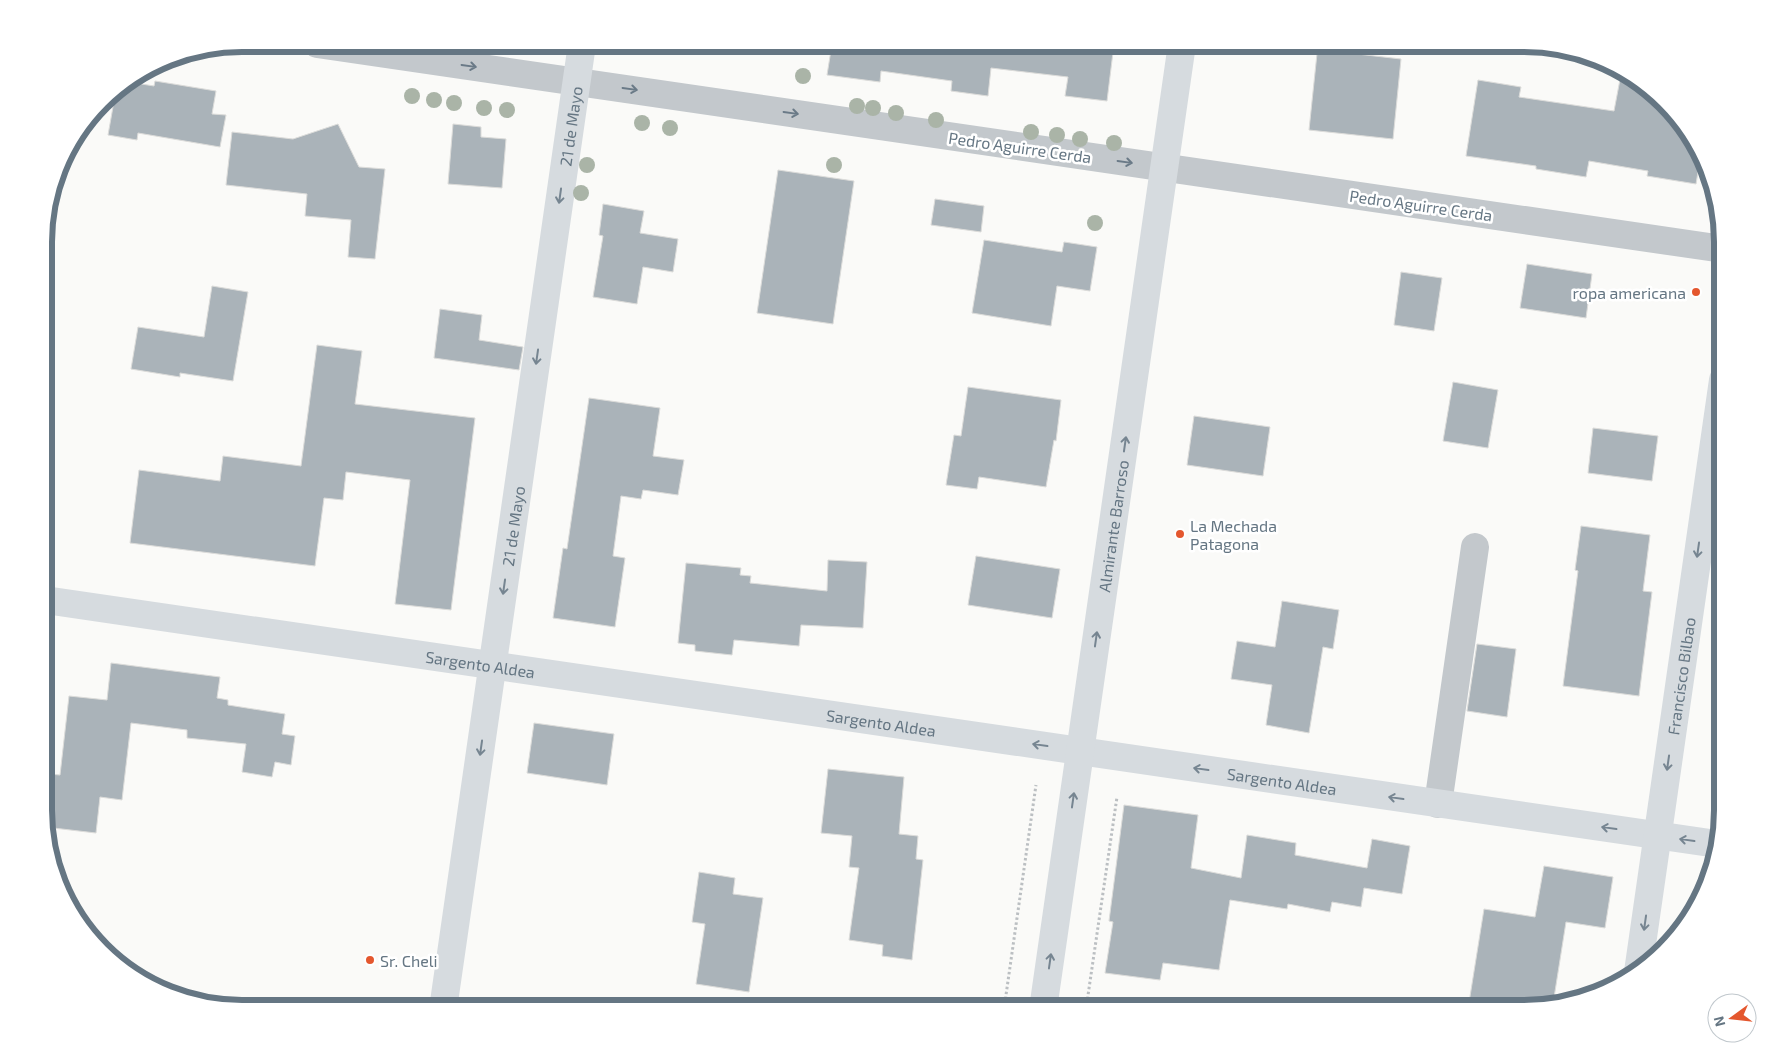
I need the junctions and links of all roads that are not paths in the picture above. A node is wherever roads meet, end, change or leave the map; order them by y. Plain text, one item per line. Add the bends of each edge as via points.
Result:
1 (372, 52) edge
2 (581, 52) edge
3 (1181, 52) edge
4 (577, 82) junction
5 (1164, 168) junction
6 (1714, 248) edge
7 (1714, 509) edge
8 (1713, 523) edge
9 (1475, 546) dead end
10 (53, 601) edge
11 (493, 665) junction
12 (1080, 751) junction
13 (1438, 804) junction
14 (1657, 835) junction
15 (1712, 843) edge
16 (1639, 961) edge
17 (444, 1001) edge
18 (1044, 1001) edge

1 -> 4 street, Pedro Aguirre Cerda
2 - 4 street, 21 de Mayo
3 - 5 street, Almirante Barroso
4 -> 5 street, Pedro Aguirre Cerda
4 -> 11 street, 21 de Mayo
5 - 6 street, Pedro Aguirre Cerda
12 -> 5 street, Almirante Barroso
7 - 8 street, Francisco Bilbao
8 -> 14 street, Francisco Bilbao
9 - 13 street
10 - 11 street, Sargento Aldea
12 -> 11 street, Sargento Aldea
11 -> 17 street, 21 de Mayo
13 -> 12 street, Sargento Aldea
18 -> 12 street, Almirante Barroso
14 -> 13 street, Sargento Aldea
15 -> 14 street, Sargento Aldea
14 -> 16 street, Francisco Bilbao

